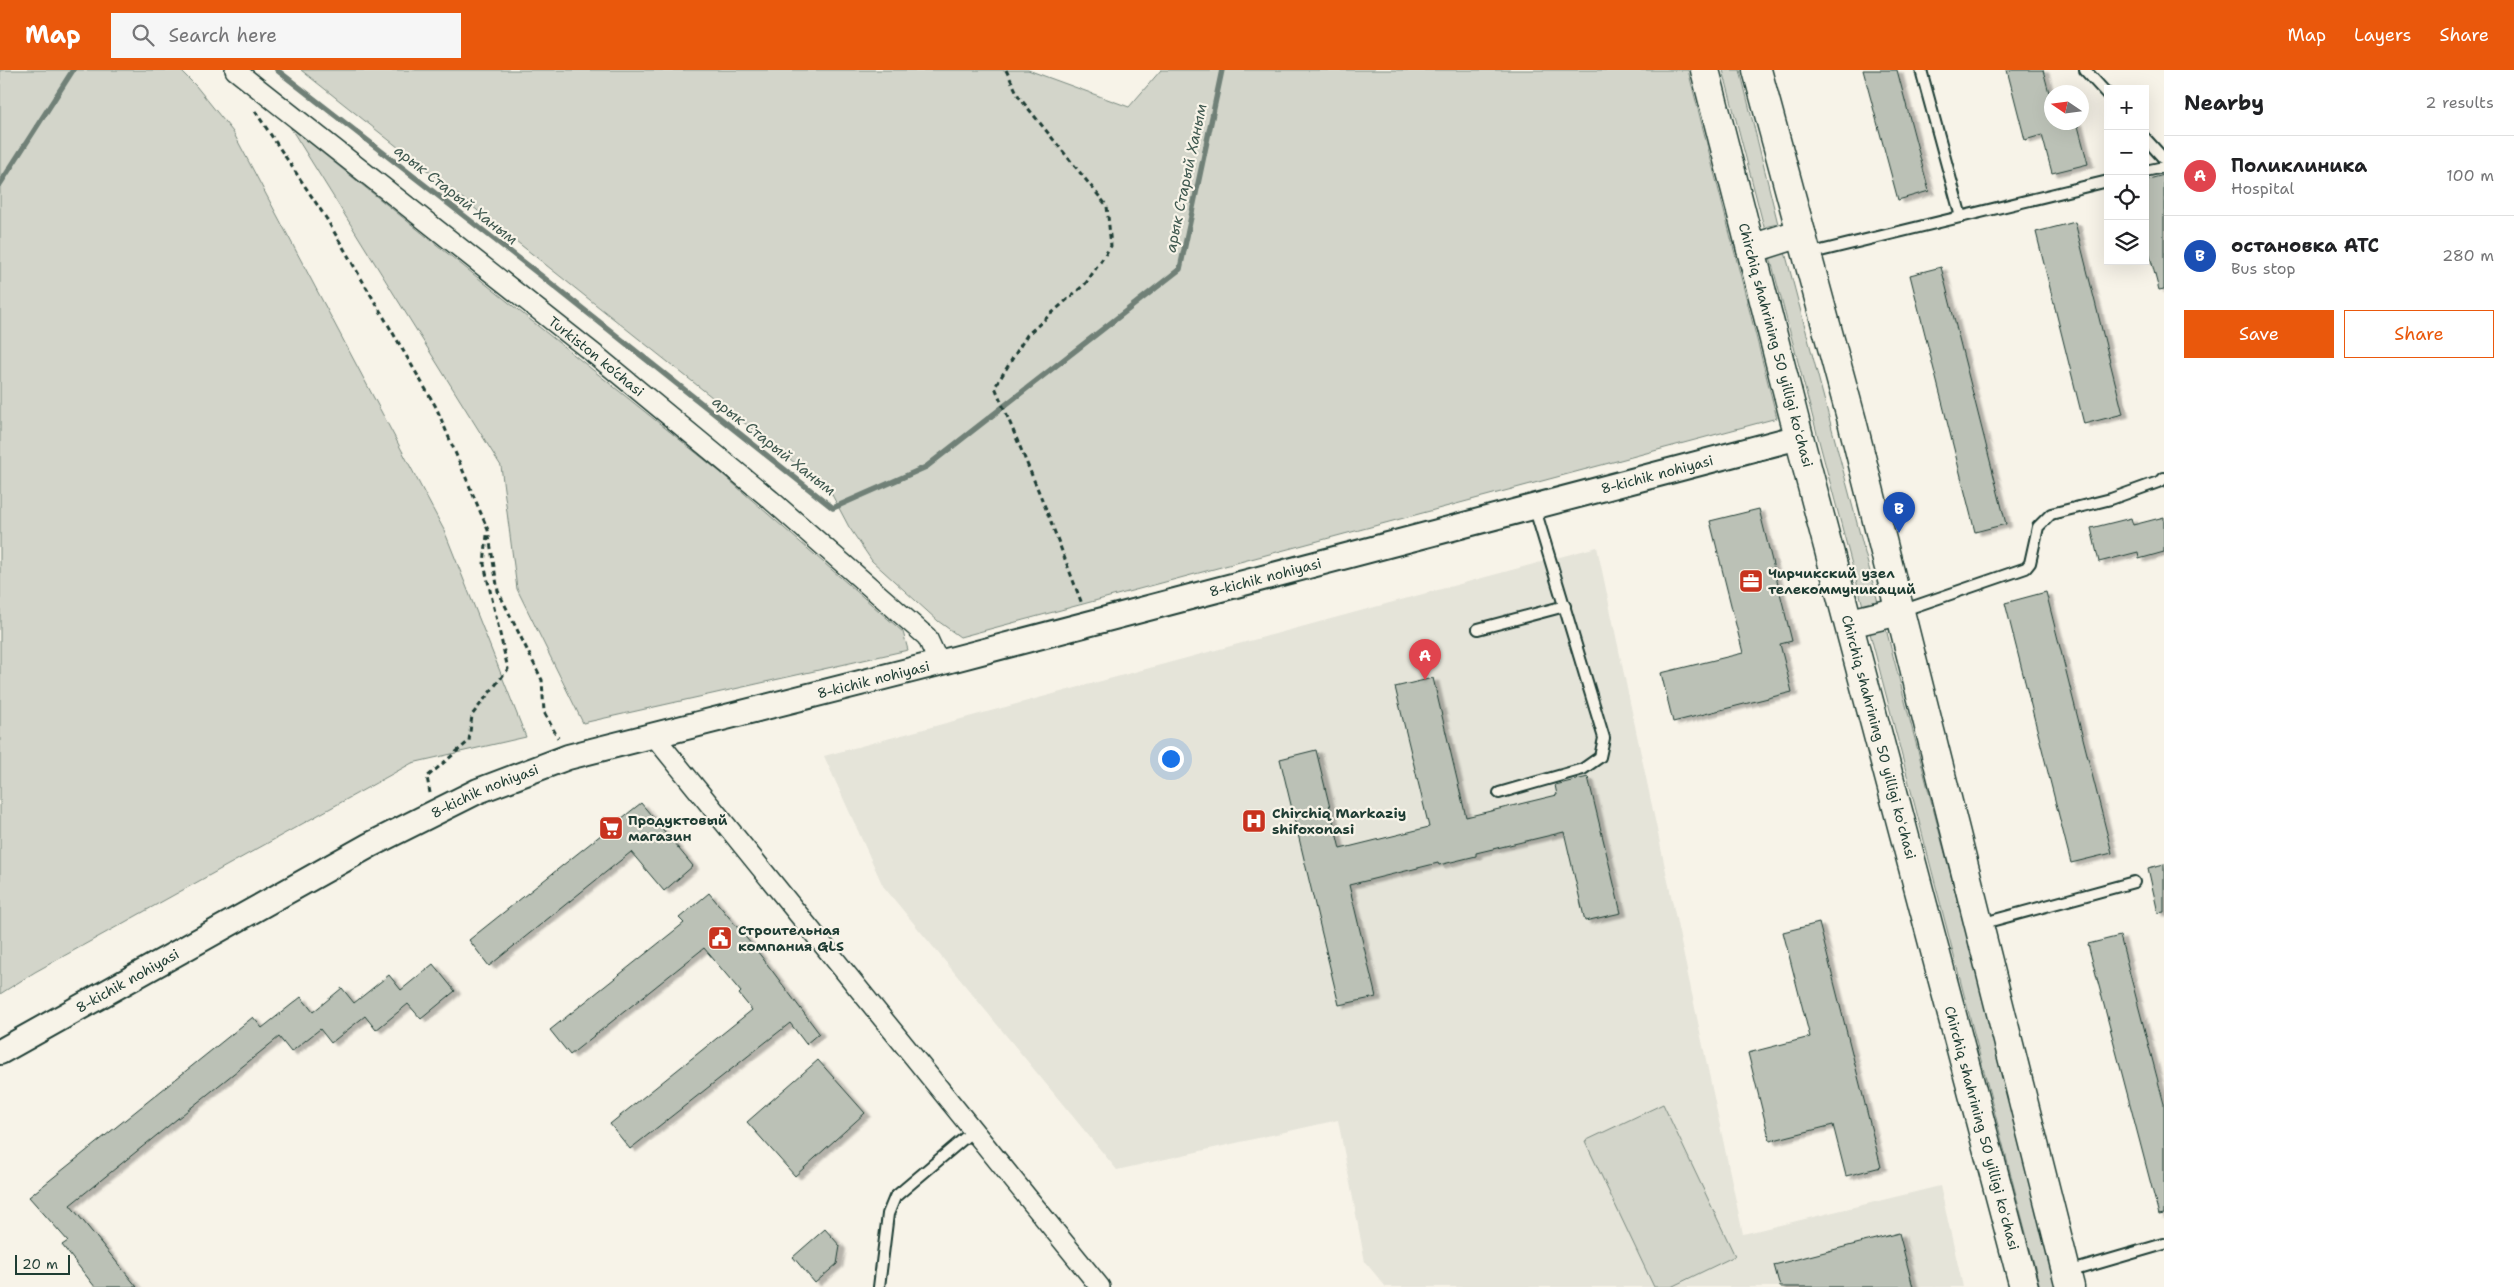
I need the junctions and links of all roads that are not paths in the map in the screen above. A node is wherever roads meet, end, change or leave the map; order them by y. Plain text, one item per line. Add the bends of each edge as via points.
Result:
1 (235, 70) edge
2 (1705, 70) edge
3 (1757, 70) edge
4 (1921, 70) edge
5 (2085, 70) edge
6 (2104, 91) edge
7 (2149, 142) edge
8 (2164, 159) edge
9 (2164, 167) edge
10 (2149, 171) edge
11 (2104, 182) edge
12 (1961, 217) junction
13 (1804, 244) junction
14 (1751, 249) junction
15 (1799, 437) junction
16 (2164, 478) edge
17 (1534, 506) junction
18 (1565, 606) junction
19 (1900, 611) junction
20 (1850, 623) junction
21 (1478, 629) dead end
22 (939, 663) junction
23 (654, 736) junction
24 (1499, 792) dead end
25 (2134, 882) dead end
26 (1979, 924) junction
27 (0, 1052) edge
28 (974, 1130) junction
29 (2164, 1244) edge
30 (2069, 1280) edge
31 (878, 1287) edge
32 (1100, 1287) edge
33 (2024, 1287) edge

1 - 22 street, Turkiston ko‘chasi via 590,351 771,500 927,637
2 - 14 main road, Chirchiq shahrining 50 yilligi koʻchasi
3 - 13 main road
4 - 12 lane
5 - 6 lane
7 - 8 lane
9 - 10 lane
11 - 12 lane
12 - 13 lane
13 - 14 main road
13 - 19 main road
14 - 15 main road, Chirchiq shahrining 50 yilligi koʻchasi
15 - 17 street, 8-kichik nohiyasi
15 - 20 main road, Chirchiq shahrining 50 yilligi koʻchasi
16 - 19 lane via 2111,499 2051,514 2038,527 2026,568
17 - 18 lane
17 - 22 street, 8-kichik nohiyasi
18 - 21 lane
18 - 24 lane via 1604,738 1600,757 1583,769
19 - 20 main road
19 - 26 main road
20 - 33 main road, Chirchiq shahrining 50 yilligi koʻchasi
22 - 23 street, 8-kichik nohiyasi
23 - 27 street, 8-kichik nohiyasi via 568,757 478,791 370,845
23 - 28 street
25 - 26 lane
26 - 30 main road
28 - 31 lane via 896,1198 888,1214
28 - 32 street
29 - 30 lane

